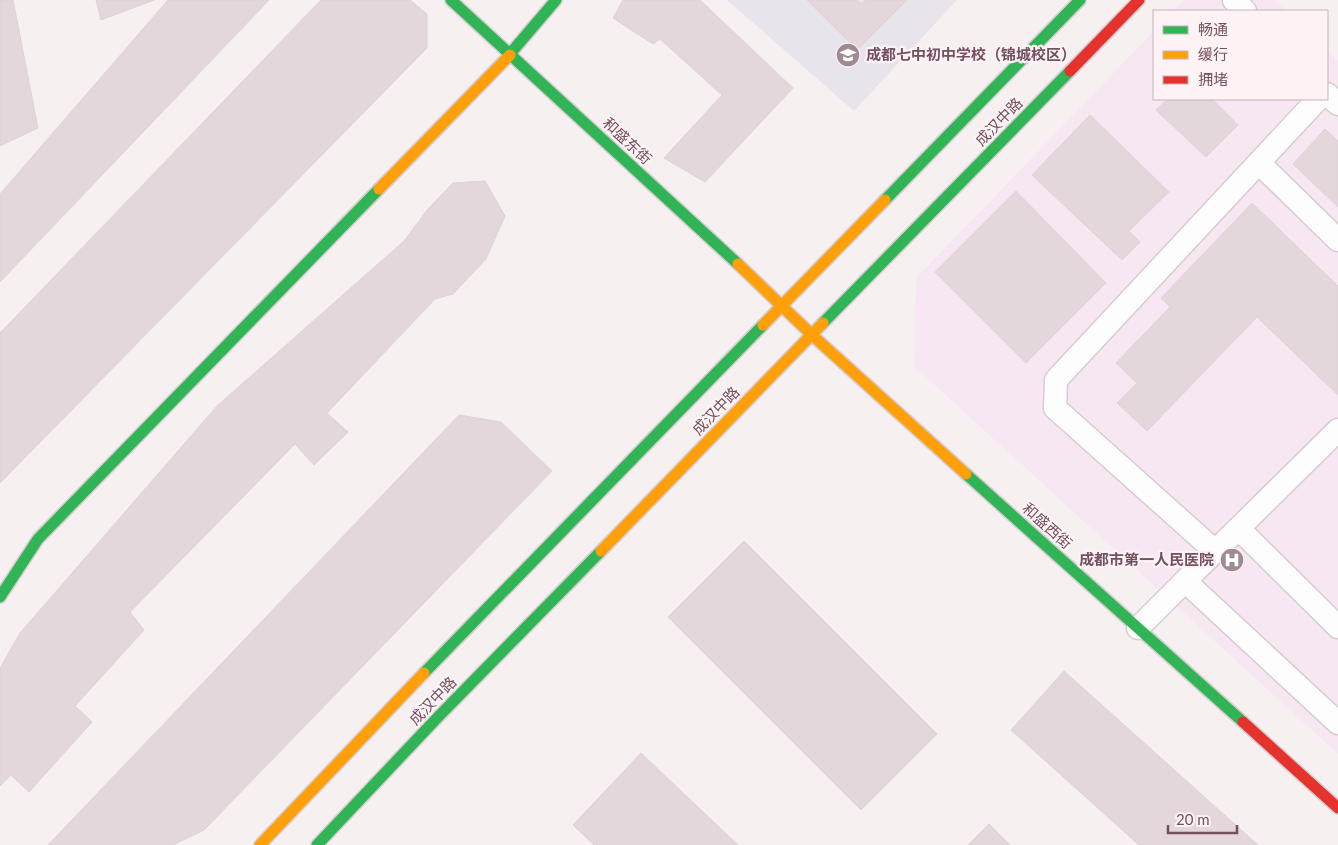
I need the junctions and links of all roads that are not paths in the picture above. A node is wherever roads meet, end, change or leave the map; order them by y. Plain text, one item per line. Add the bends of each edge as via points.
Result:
1 (451, 0) edge
2 (556, 0) edge
3 (1080, 0) edge
4 (1139, 0) edge
5 (1234, 0) edge
6 (1244, 10) edge
7 (510, 54) junction
8 (1328, 95) edge
9 (1317, 100) edge
10 (1338, 104) edge
11 (1259, 163) junction
12 (1338, 240) edge
13 (784, 306) junction
14 (812, 335) junction
15 (1338, 430) edge
16 (1239, 529) junction
17 (1215, 551) junction
18 (1185, 581) junction
19 (0, 597) edge
20 (1338, 627) edge
21 (1138, 628) junction
22 (1338, 723) edge
23 (1338, 808) edge
24 (260, 845) edge
25 (317, 845) edge

1 - 7 main road, 和盛东街
2 - 7 main road
3 - 13 main road, 成汉中路
4 - 14 main road, 成汉中路
5 - 6 street
7 - 13 main road, 和盛东街
7 - 19 main road via 38,539
8 - 10 street
9 - 11 street
11 - 12 street
11 - 17 street via 1056,380 1056,408
13 - 14 main road, 和盛西街
13 - 24 main road, 成汉中路
14 - 21 main road, 和盛西街
14 - 25 main road, 成汉中路
15 - 16 street
16 - 17 street
16 - 20 street
17 - 18 street
18 - 21 street
18 - 22 street
21 - 23 main road, 和盛西街

